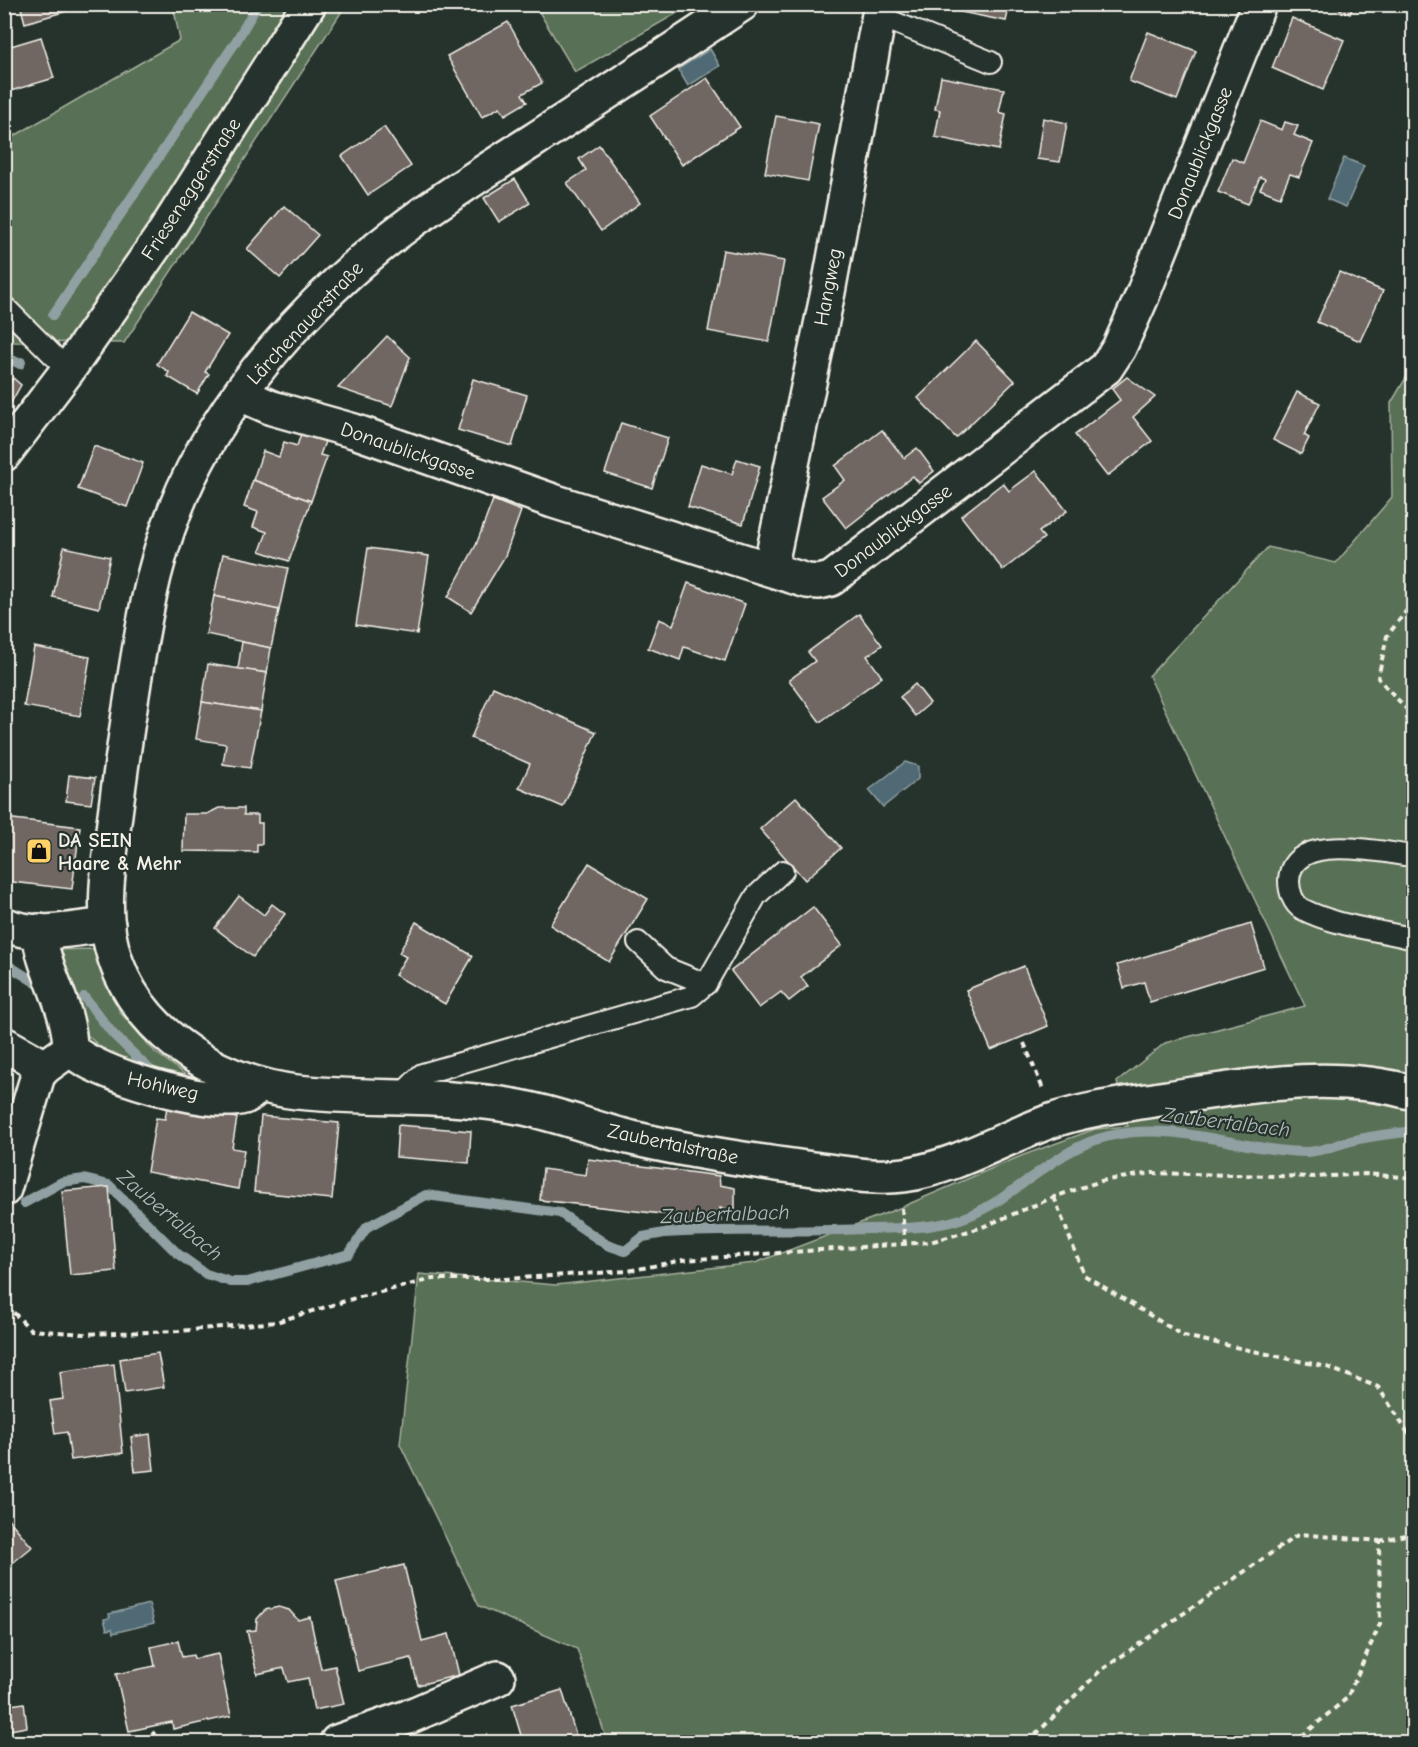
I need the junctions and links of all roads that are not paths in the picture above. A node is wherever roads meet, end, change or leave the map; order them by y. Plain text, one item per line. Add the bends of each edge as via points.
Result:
1 (309, 4) edge
2 (742, 4) edge
3 (1259, 4) edge
4 (880, 10) edge
5 (991, 63) dead end
6 (4, 306) edge
7 (68, 370) junction
8 (240, 394) junction
9 (4, 454) edge
10 (770, 568) junction
11 (1413, 856) edge
12 (783, 871) dead end
13 (4, 924) edge
14 (108, 925) junction
15 (39, 931) junction
16 (1413, 939) edge
17 (638, 942) dead end
18 (706, 984) junction
19 (4, 1044) edge
20 (57, 1058) junction
21 (258, 1085) junction
22 (1413, 1093) edge
23 (408, 1097) junction
24 (4, 1189) edge
25 (498, 1678) dead end
26 (337, 1743) edge

1 - 7 street, Frieseneggerstraße via 164,233
2 - 8 street, Lärchenauerstraße via 407,225 337,284
3 - 10 street, Donaublickgasse via 1141,299 1106,368 831,579 807,581
4 - 5 lane
4 - 10 street, Hangweg via 828,292
6 - 7 lane
7 - 9 street, Frieseneggerstraße
8 - 10 street, Donaublickgasse via 553,501
8 - 14 street, Lärchenauerstraße via 212,433 190,474 158,558 122,756 110,854
11 - 16 lane via 1343,848 1308,851 1297,858 1289,880 1291,895 1300,908
12 - 18 lane via 756,896
13 - 15 street
14 - 15 street
14 - 21 street, Zaubertalstraße via 113,952 125,978 157,1025 201,1062
15 - 20 street via 42,954 65,1018
17 - 18 lane via 666,968
18 - 23 lane via 681,1001 422,1074 408,1088
19 - 20 street, Hohlweg
20 - 21 street, Hohlweg via 86,1060 121,1076 178,1092 236,1098 247,1096
20 - 24 street via 32,1087
21 - 23 street, Zaubertalstraße via 306,1093
22 - 23 street, Zaubertalstraße via 1349,1081 1294,1081 1094,1109 1056,1119 944,1165 898,1176 790,1166 661,1144 516,1106
25 - 26 street

